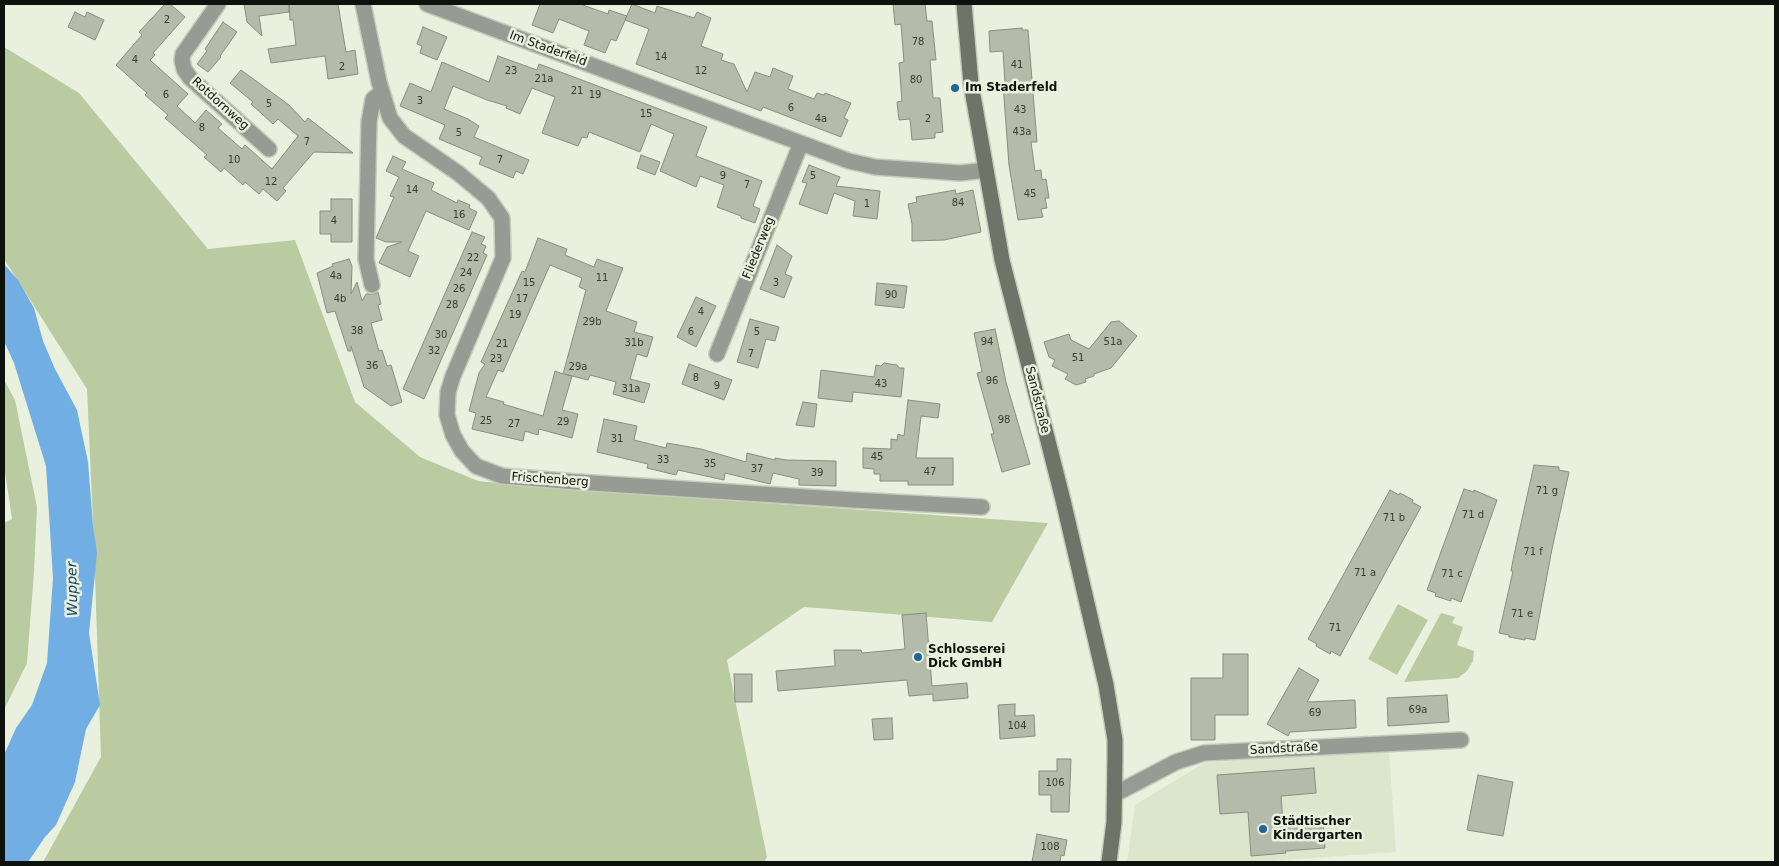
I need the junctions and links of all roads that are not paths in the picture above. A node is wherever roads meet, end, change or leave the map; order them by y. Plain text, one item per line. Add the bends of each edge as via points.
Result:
1 (218, 4) edge
2 (363, 4) edge
3 (427, 4) edge
4 (964, 4) edge
5 (382, 92) junction
6 (801, 143) junction
7 (269, 149) dead end
8 (986, 170) junction
9 (372, 285) dead end
10 (717, 354) dead end
11 (982, 506) dead end
12 (1461, 740) dead end
13 (1115, 794) junction
14 (1109, 862) edge

1 - 7 street, Rotdornweg via 183,54 184,70
2 - 5 street, Frischenberg
3 - 6 street, Im Staderfeld
4 - 8 street, Sandstraße via 971,84
5 - 9 street via 373,99 369,122 366,259
5 - 11 street, Frischenberg via 390,118 404,136 488,198 502,218 504,258 448,392 448,415 453,435 476,466 502,476 577,482
6 - 8 street, Im Staderfeld via 849,162 875,167 960,173
6 - 10 street, Fliederweg
8 - 13 street, Sandstraße via 1002,260 1106,685 1115,740
12 - 13 street, Sandstraße via 1204,752 1176,762
13 - 14 street, Sandstraße

